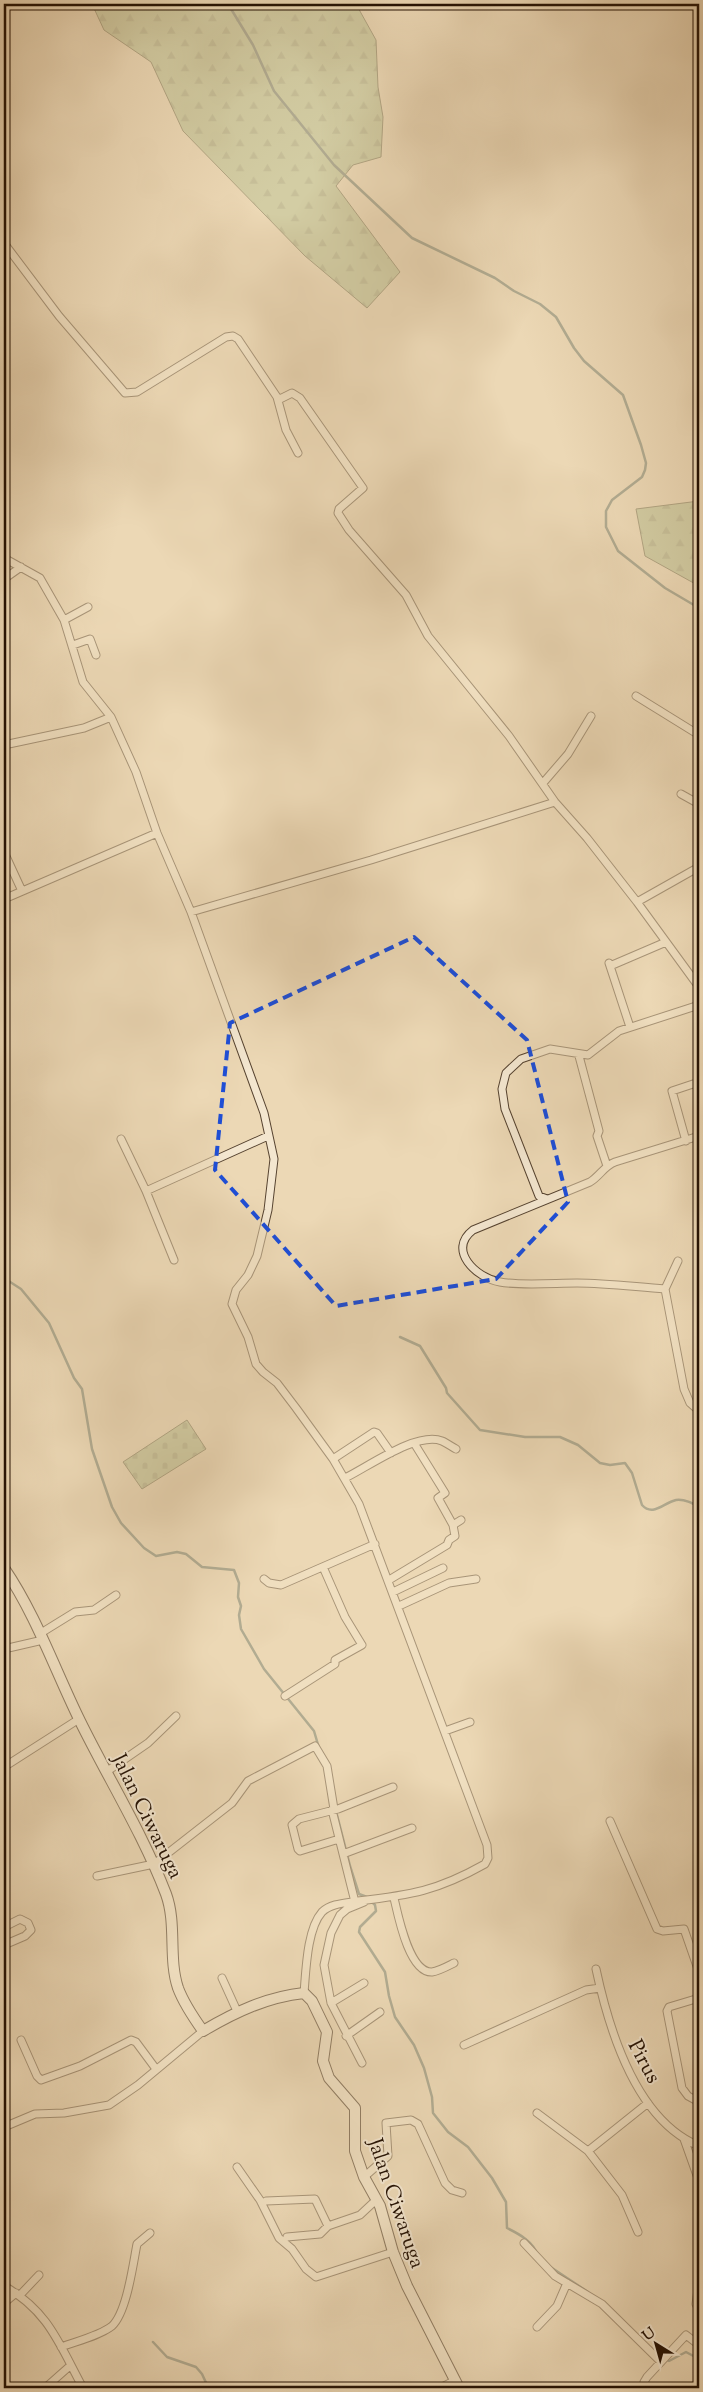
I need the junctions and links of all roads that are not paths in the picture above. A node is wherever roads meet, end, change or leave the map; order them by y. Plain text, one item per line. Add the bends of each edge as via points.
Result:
1 (4, 243) edge
2 (277, 397) junction
3 (298, 453) dead end
4 (4, 558) edge
5 (21, 566) junction
6 (4, 579) edge
7 (88, 607) dead end
8 (64, 620) junction
9 (73, 645) junction
10 (96, 655) dead end
11 (636, 696) dead end
12 (591, 716) dead end
13 (111, 717) junction
14 (699, 735) edge
15 (4, 745) edge
16 (543, 783) junction
17 (681, 794) dead end
18 (555, 802) junction
19 (699, 804) edge
20 (157, 833) junction
21 (4, 852) edge
22 (699, 867) edge
23 (22, 891) junction
24 (4, 899) edge
25 (637, 902) junction
26 (191, 912) junction
27 (666, 942) junction
28 (699, 987) edge
29 (699, 1006) edge
30 (630, 1027) junction
31 (579, 1056) junction
32 (699, 1082) edge
33 (268, 1136) junction
34 (699, 1136) edge
35 (121, 1139) dead end
36 (686, 1141) junction
37 (607, 1166) junction
38 (146, 1191) junction
39 (547, 1199) junction
40 (174, 1260) dead end
41 (678, 1261) dead end
42 (665, 1289) junction
43 (699, 1411) edge
44 (414, 1443) junction
45 (456, 1449) dead end
46 (391, 1452) junction
47 (333, 1459) junction
48 (345, 1478) junction
49 (461, 1520) dead end
50 (452, 1525) junction
51 (375, 1544) junction
52 (323, 1567) junction
53 (443, 1568) dead end
54 (4, 1570) edge
55 (264, 1579) dead end
56 (476, 1579) dead end
57 (389, 1580) junction
58 (393, 1592) junction
59 (116, 1595) dead end
60 (399, 1606) junction
61 (42, 1636) junction
62 (4, 1649) edge
63 (285, 1696) dead end
64 (176, 1716) dead end
65 (79, 1719) junction
66 (470, 1722) dead end
67 (445, 1731) junction
68 (4, 1767) edge
69 (106, 1772) junction
70 (393, 1787) dead end
71 (333, 1810) junction
72 (610, 1821) dead end
73 (412, 1828) dead end
74 (339, 1839) junction
75 (343, 1854) junction
76 (154, 1864) junction
77 (97, 1876) dead end
78 (394, 1898) junction
79 (366, 1900) junction
80 (355, 1902) junction
81 (4, 1928) edge
82 (4, 1945) edge
83 (454, 1963) dead end
84 (596, 1969) dead end
85 (699, 1972) edge
86 (222, 1978) dead end
87 (364, 1983) dead end
88 (600, 1988) junction
89 (304, 1993) junction
90 (699, 1998) edge
91 (331, 2003) junction
92 (237, 2011) junction
93 (380, 2012) dead end
94 (203, 2031) junction
95 (346, 2036) junction
96 (21, 2040) dead end
97 (464, 2045) dead end
98 (362, 2062) dead end
99 (156, 2070) junction
100 (699, 2102) edge
101 (648, 2103) junction
102 (537, 2113) dead end
103 (4, 2127) edge
104 (684, 2139) junction
105 (699, 2146) edge
106 (588, 2150) junction
107 (237, 2167) dead end
108 (364, 2177) junction
109 (699, 2181) edge
110 (462, 2193) dead end
111 (376, 2200) junction
112 (266, 2201) dead end
113 (328, 2226) junction
114 (638, 2232) dead end
115 (150, 2233) dead end
116 (287, 2237) dead end
117 (524, 2243) dead end
118 (393, 2252) junction
119 (39, 2275) dead end
120 (699, 2282) edge
121 (567, 2283) junction
122 (4, 2286) edge
123 (18, 2294) junction
124 (4, 2303) edge
125 (699, 2310) edge
126 (537, 2327) dead end
127 (699, 2345) edge
128 (61, 2347) junction
129 (661, 2362) junction
130 (71, 2365) junction
131 (456, 2385) edge
132 (45, 2388) edge
133 (83, 2388) edge
134 (440, 2388) edge
135 (645, 2388) edge

1 - 2 street via 59,316 125,393 137,392 226,337 233,336 238,338
2 - 3 street via 286,430
2 - 16 street via 296,394 354,473 363,488 338,513 349,530 406,594 428,636
4 - 5 street
5 - 6 street
5 - 8 street via 40,578
7 - 8 street
8 - 9 street
9 - 10 street via 90,639
9 - 13 street via 83,682
11 - 14 street
12 - 16 street via 568,754
13 - 15 street via 84,728
13 - 20 street via 136,772
16 - 18 street
17 - 19 street
18 - 25 street
18 - 26 street
20 - 23 street
20 - 26 street
21 - 23 street
22 - 25 street
23 - 24 street
25 - 27 street
26 - 33 street via 264,1113
27 - 28 street
27 - 30 street via 609,964
29 - 30 street
30 - 31 street via 616,1033 588,1055
31 - 37 street
31 - 39 street via 550,1049 521,1059 506,1073 502,1089 505,1109 539,1196
32 - 36 street via 672,1091
33 - 38 street
33 - 47 street via 274,1159 267,1218 253,1265 236,1290 232,1304 248,1337 256,1364 277,1382
34 - 36 street
35 - 38 street
36 - 37 street
37 - 39 street via 590,1182
38 - 40 street
39 - 42 street via 465,1236 462,1250 470,1265 500,1282
41 - 42 street
42 - 43 street via 684,1389 690,1403
44 - 45 street via 442,1441
44 - 46 street
44 - 50 street via 445,1493 438,1498
46 - 47 street via 374,1432
46 - 48 street
47 - 48 street
48 - 51 street
49 - 50 street
50 - 57 street via 455,1536 447,1545
51 - 52 street
51 - 57 street
52 - 55 street via 280,1585 269,1584
52 - 63 street via 345,1617 362,1645 345,1653 335,1660 335,1664
53 - 58 street
54 - 61 street, Jalan Ciwaruga via 21,1594
56 - 60 street via 448,1583
57 - 58 street
58 - 60 street
59 - 61 street via 94,1610 75,1612
60 - 67 street
61 - 62 street
61 - 65 street, Jalan Ciwaruga
64 - 69 street via 148,1743
65 - 68 street
65 - 69 street, Jalan Ciwaruga
66 - 67 street
67 - 78 street via 487,1845 488,1858 485,1864 438,1888
69 - 76 street, Jalan Ciwaruga
70 - 71 street
71 - 74 street
71 - 74 street via 299,1819 292,1828 300,1851
71 - 76 street via 327,1766 315,1746 248,1781 232,1803
72 - 85 street via 657,1929 684,1929
73 - 75 street
74 - 75 street
75 - 80 street
76 - 77 street
76 - 94 street, Jalan Ciwaruga via 172,1917 178,1988
78 - 79 street
78 - 83 street via 410,1953 418,1964 433,1972
79 - 80 street
79 - 91 street via 340,1915 331,1932 324,1965
80 - 89 street via 335,1905 319,1917 310,1944
81 - 82 street via 20,1920 28,1923 30,1930 25,1936
84 - 88 street, Pirus
86 - 92 street
87 - 91 street
88 - 97 street via 586,1990
88 - 101 street, Pirus via 614,2040
89 - 92 street via 281,1995
89 - 108 street, Jalan Ciwaruga via 312,2001 327,2032 323,2061 329,2078 355,2108 355,2151
90 - 100 street via 667,2010 682,2088
91 - 95 street
92 - 94 street
93 - 95 street
94 - 99 street
95 - 98 street
96 - 99 street via 41,2080 80,2066 131,2040 136,2042
99 - 103 street via 109,2105 64,2113 35,2114
101 - 104 street, Pirus
101 - 106 street
102 - 106 street
104 - 105 street, Pirus
104 - 109 street
106 - 114 street via 622,2196
107 - 118 street via 260,2200 280,2238 316,2277
108 - 110 street via 388,2156 386,2123 411,2120 418,2124 445,2183
108 - 111 street, Jalan Ciwaruga
111 - 113 street via 360,2215
111 - 118 street, Jalan Ciwaruga
112 - 113 street via 315,2199
113 - 116 street via 320,2234
115 - 128 street via 137,2244 131,2279 117,2321
117 - 121 street via 546,2268
118 - 131 street, Jalan Ciwaruga
119 - 123 street
120 - 125 street via 696,2304
121 - 126 street via 558,2306
121 - 129 street via 602,2304
122 - 123 street
123 - 124 street
123 - 128 street via 39,2311
127 - 129 street via 686,2335
128 - 130 street
129 - 135 street via 644,2382
130 - 132 street
130 - 133 street
131 - 134 street

